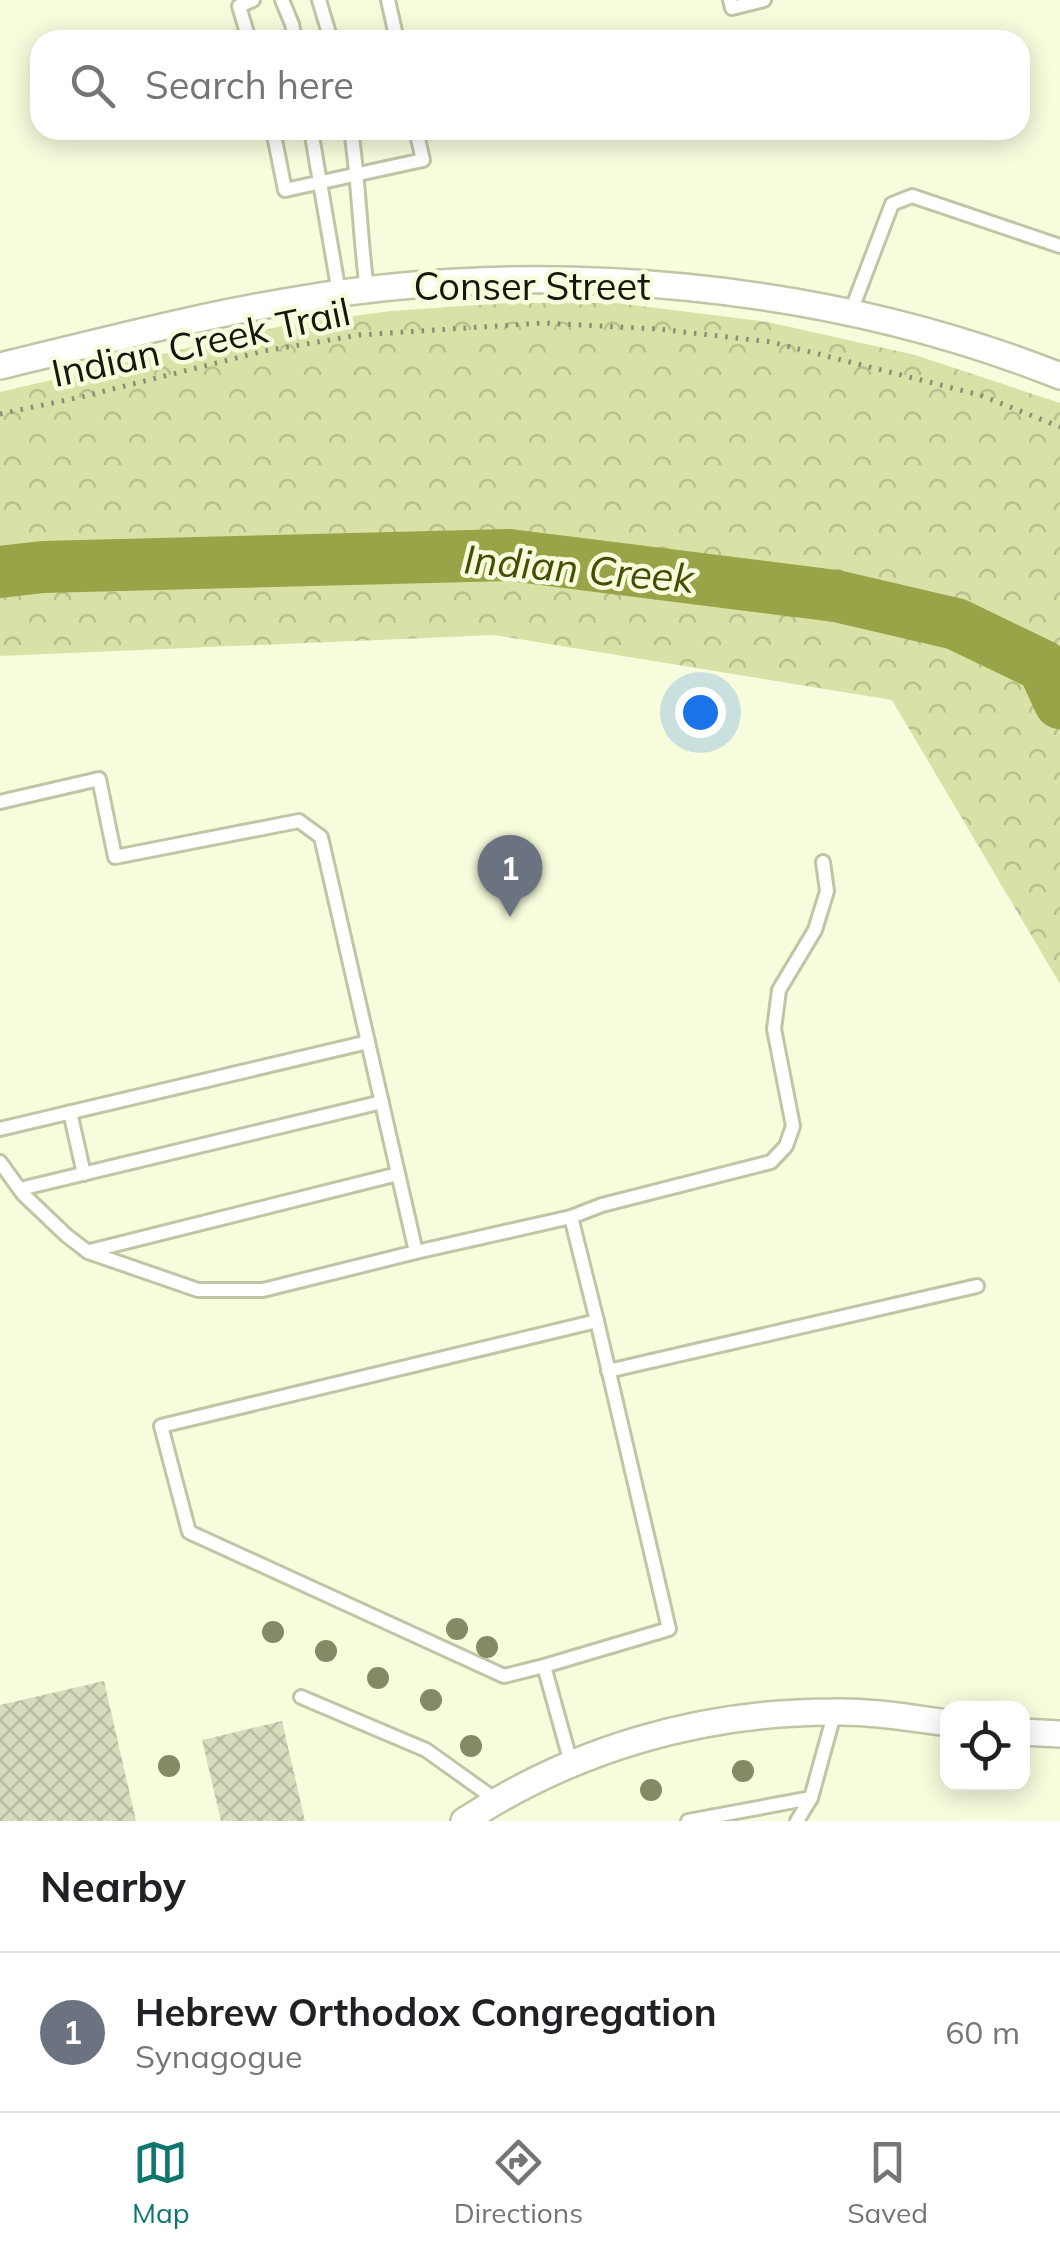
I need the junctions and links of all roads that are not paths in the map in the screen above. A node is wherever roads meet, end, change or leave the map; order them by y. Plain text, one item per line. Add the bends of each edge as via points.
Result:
1 (253, 0) edge
2 (282, 0) edge
3 (319, 0) edge
4 (388, 0) edge
5 (730, 0) edge
6 (764, 0) edge
7 (246, 30) edge
8 (293, 30) edge
9 (328, 30) edge
10 (394, 30) edge
11 (275, 140) edge
12 (313, 140) edge
13 (353, 140) edge
14 (418, 140) edge
15 (358, 176) junction
16 (320, 184) junction
17 (1060, 246) edge
18 (368, 290) junction
19 (339, 294) junction
20 (850, 314) junction
21 (0, 366) edge
22 (1060, 376) edge
23 (0, 802) edge
24 (823, 862) dead end
25 (368, 1042) junction
26 (382, 1102) junction
27 (70, 1112) junction
28 (0, 1129) edge
29 (0, 1162) edge
30 (84, 1174) junction
31 (398, 1174) junction
32 (20, 1189) junction
33 (570, 1217) junction
34 (88, 1252) junction
35 (416, 1252) junction
36 (977, 1286) dead end
37 (596, 1322) junction
38 (608, 1371) junction
39 (544, 1666) junction
40 (300, 1696) dead end
41 (834, 1712) junction
42 (940, 1722) edge
43 (1030, 1732) edge
44 (1060, 1734) edge
45 (571, 1763) junction
46 (812, 1798) junction
47 (496, 1800) junction
48 (464, 1821) edge
49 (688, 1821) edge
50 (797, 1821) edge

1 - 7 lane via 239,6
2 - 8 lane
3 - 9 lane
4 - 10 lane
5 - 6 lane via 732,8
11 - 16 lane via 285,190
12 - 16 lane
13 - 15 lane
14 - 15 lane via 423,160
15 - 16 lane
15 - 18 lane
16 - 19 lane
17 - 20 lane via 912,196 892,204
18 - 19 street, Conser Street
18 - 20 street, Conser Street via 443,282 656,284
19 - 21 street, Conser Street
20 - 22 street, Conser Street via 957,340
23 - 25 lane via 99,780 115,858 299,821 321,837
24 - 33 lane via 827,891 815,930 779,990 774,1028 794,1126 786,1146 770,1162
25 - 26 lane
25 - 27 lane
26 - 30 lane
26 - 31 lane
27 - 28 lane
27 - 30 lane
29 - 32 lane
30 - 32 lane
31 - 34 lane
31 - 35 lane
32 - 34 lane
33 - 35 lane
33 - 37 lane
34 - 35 lane via 198,1290 262,1290
36 - 38 lane
37 - 38 lane
37 - 39 lane via 161,1426 188,1532 504,1676
38 - 39 lane via 669,1630
39 - 45 lane
40 - 47 lane via 426,1750
41 - 42 street
41 - 45 street via 681,1728
41 - 46 lane
43 - 44 street
45 - 47 street
46 - 49 lane
46 - 50 lane
47 - 48 street

